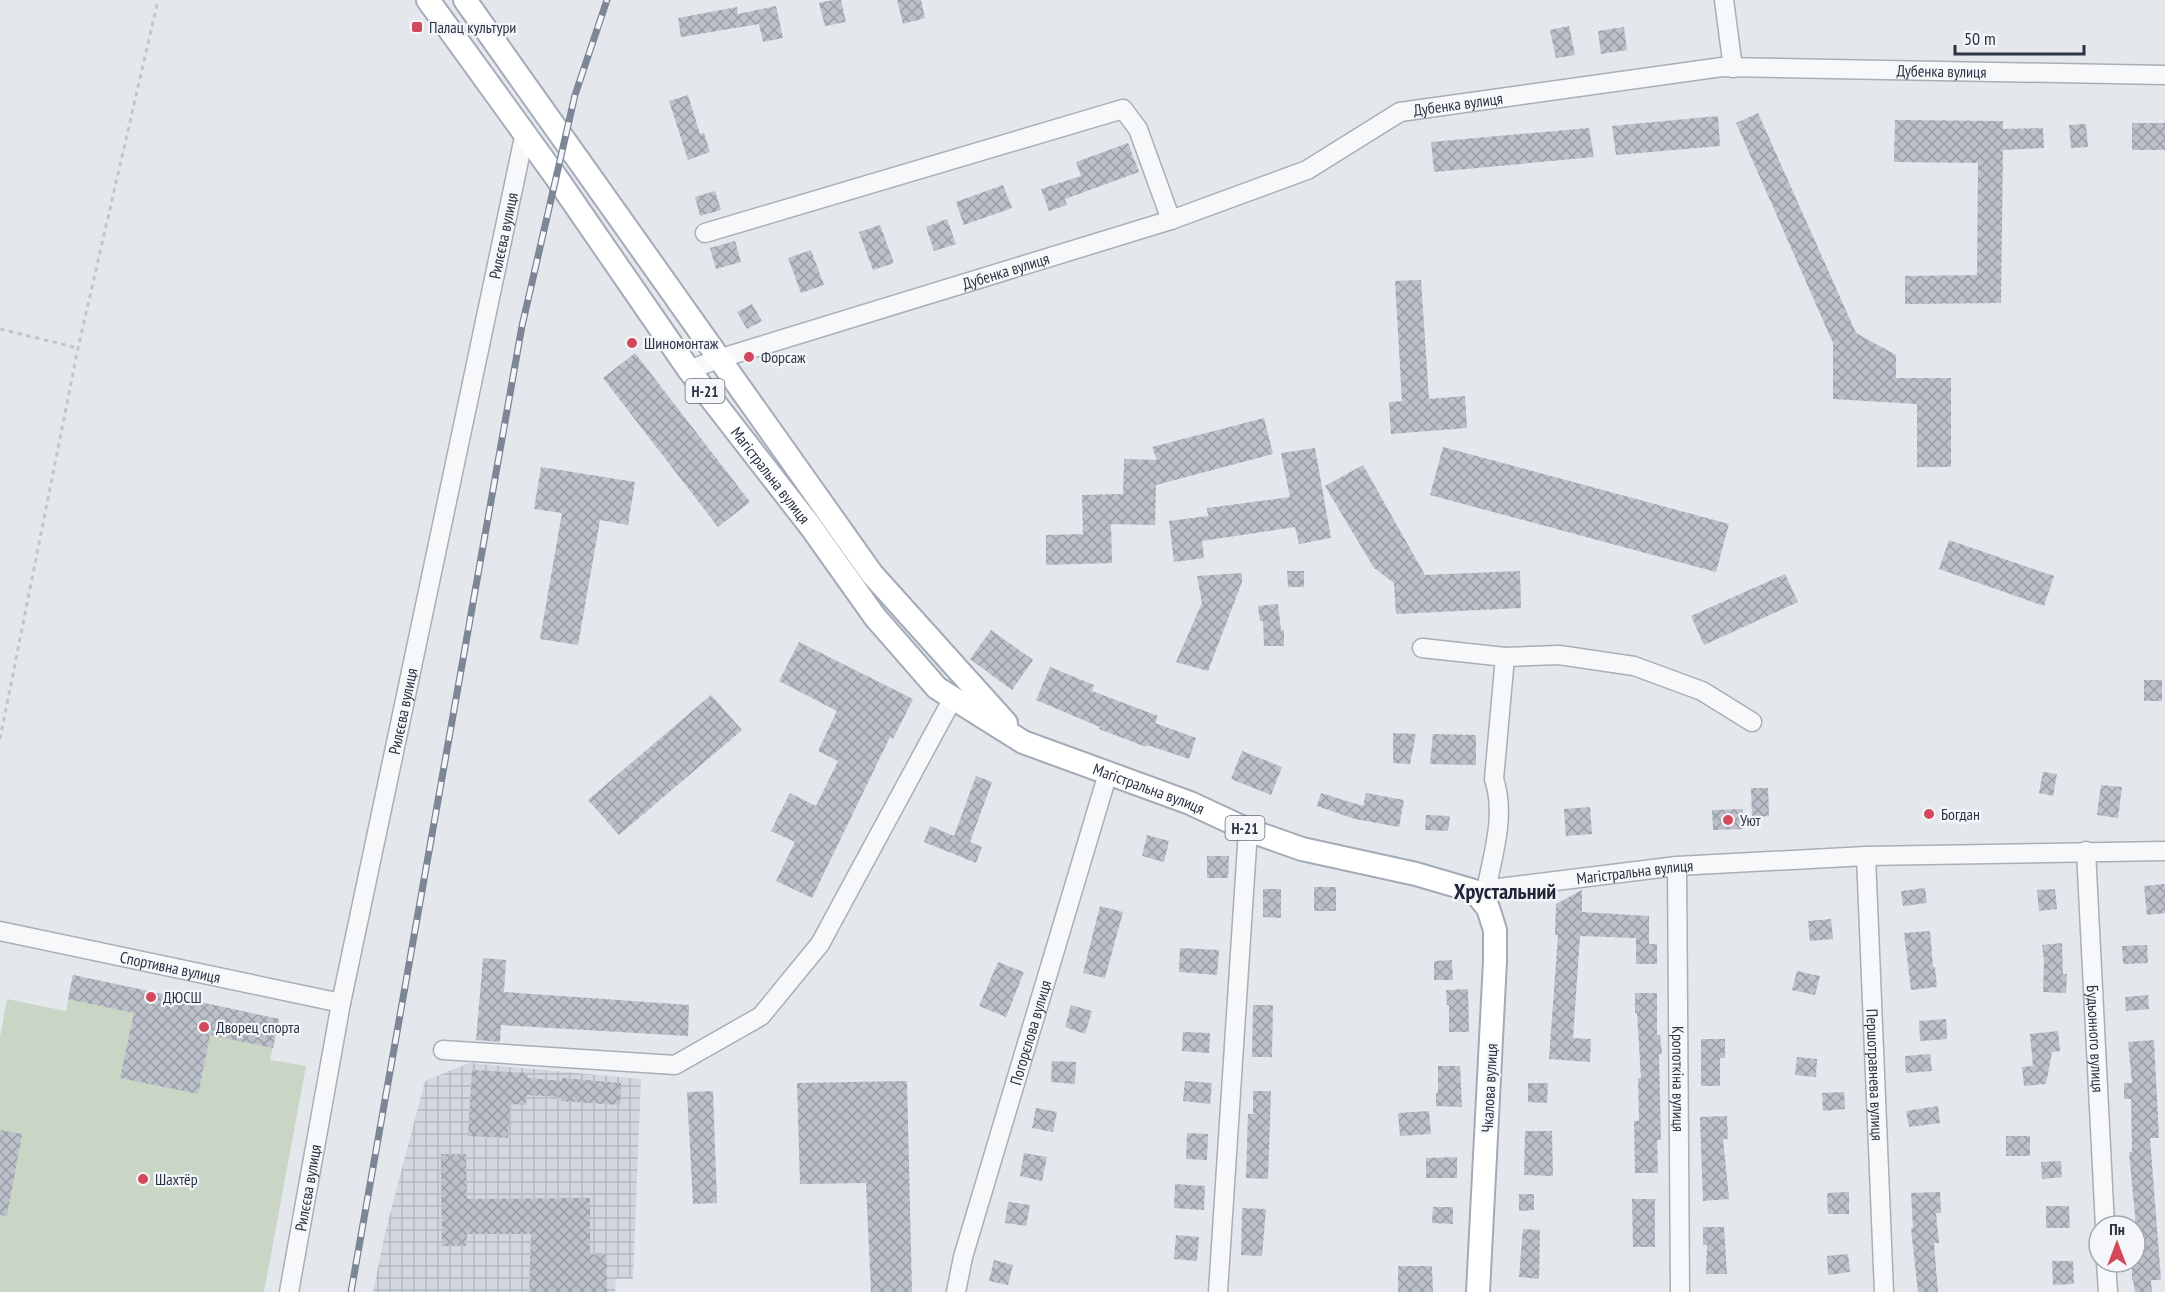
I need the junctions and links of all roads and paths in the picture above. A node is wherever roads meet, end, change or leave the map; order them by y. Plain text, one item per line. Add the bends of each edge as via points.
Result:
1 (158, 0) edge
2 (428, 0) edge
3 (465, 0) edge
4 (1724, 0) edge
5 (1733, 68) junction
6 (2165, 75) edge
7 (525, 132) junction
8 (1171, 220) junction
9 (705, 233) dead end
10 (0, 329) edge
11 (78, 348) junction
12 (718, 359) junction
13 (689, 370) junction
14 (1422, 648) dead end
15 (1505, 657) junction
16 (953, 698) junction
17 (1752, 722) dead end
18 (0, 739) edge
19 (1023, 742) junction
20 (1108, 772) junction
21 (1248, 830) junction
22 (2165, 851) edge
23 (2086, 852) junction
24 (1866, 856) junction
25 (1677, 866) junction
26 (1480, 890) junction
27 (0, 931) edge
28 (341, 1003) junction
29 (443, 1050) dead end
30 (2104, 1214) edge
31 (2107, 1274) edge
32 (289, 1292) edge
33 (956, 1292) edge
34 (1218, 1292) edge
35 (1478, 1292) edge
36 (1680, 1292) edge
37 (1884, 1292) edge
38 (2108, 1292) edge

1 - 11 path
2 - 7 main road, Магістральна вулиця / Н-21
3 - 12 main road, Магістральна вулиця
4 - 5 street
5 - 6 street, Дубенка вулиця
5 - 8 street, Дубенка вулиця via 1400,112 1307,170
7 - 13 main road, Магістральна вулиця / Н-21
7 - 28 street, Рилєєва вулиця
8 - 9 street via 1138,129 1123,109
8 - 12 street, Дубенка вулиця
10 - 11 path
11 - 18 path
12 - 13 street, Дубенка вулиця
12 - 19 main road, Магістральна вулиця via 872,574
13 - 16 main road, Магістральна вулиця / Н-21 via 811,527 875,618 937,688
14 - 15 street
15 - 17 street via 1559,655 1634,666 1702,691
15 - 26 street via 1494,779 1499,793 1498,831
16 - 19 main road, Магістральна вулиця / Н-21
16 - 29 street via 820,944 761,1016 675,1065
19 - 20 main road, Магістральна вулиця / Н-21
20 - 21 main road, Магістральна вулиця / Н-21
20 - 33 street, Погорєлова вулиця via 963,1257
21 - 26 main road, Магістральна вулиця / Н-21 via 1302,849
21 - 34 street
22 - 23 street, Магістральна вулиця
23 - 24 street, Магістральна вулиця
23 - 30 street, Будьонного вулиця
24 - 25 street, Магістральна вулиця
24 - 37 street, Першотравнева вулиця
25 - 26 street, Магістральна вулиця
25 - 36 street, Кропоткіна вулиця
26 - 35 main road, Чкалова вулиця via 1495,930 1495,961
27 - 28 street, Спортивна вулиця
28 - 32 street, Рилєєва вулиця
31 - 38 street

